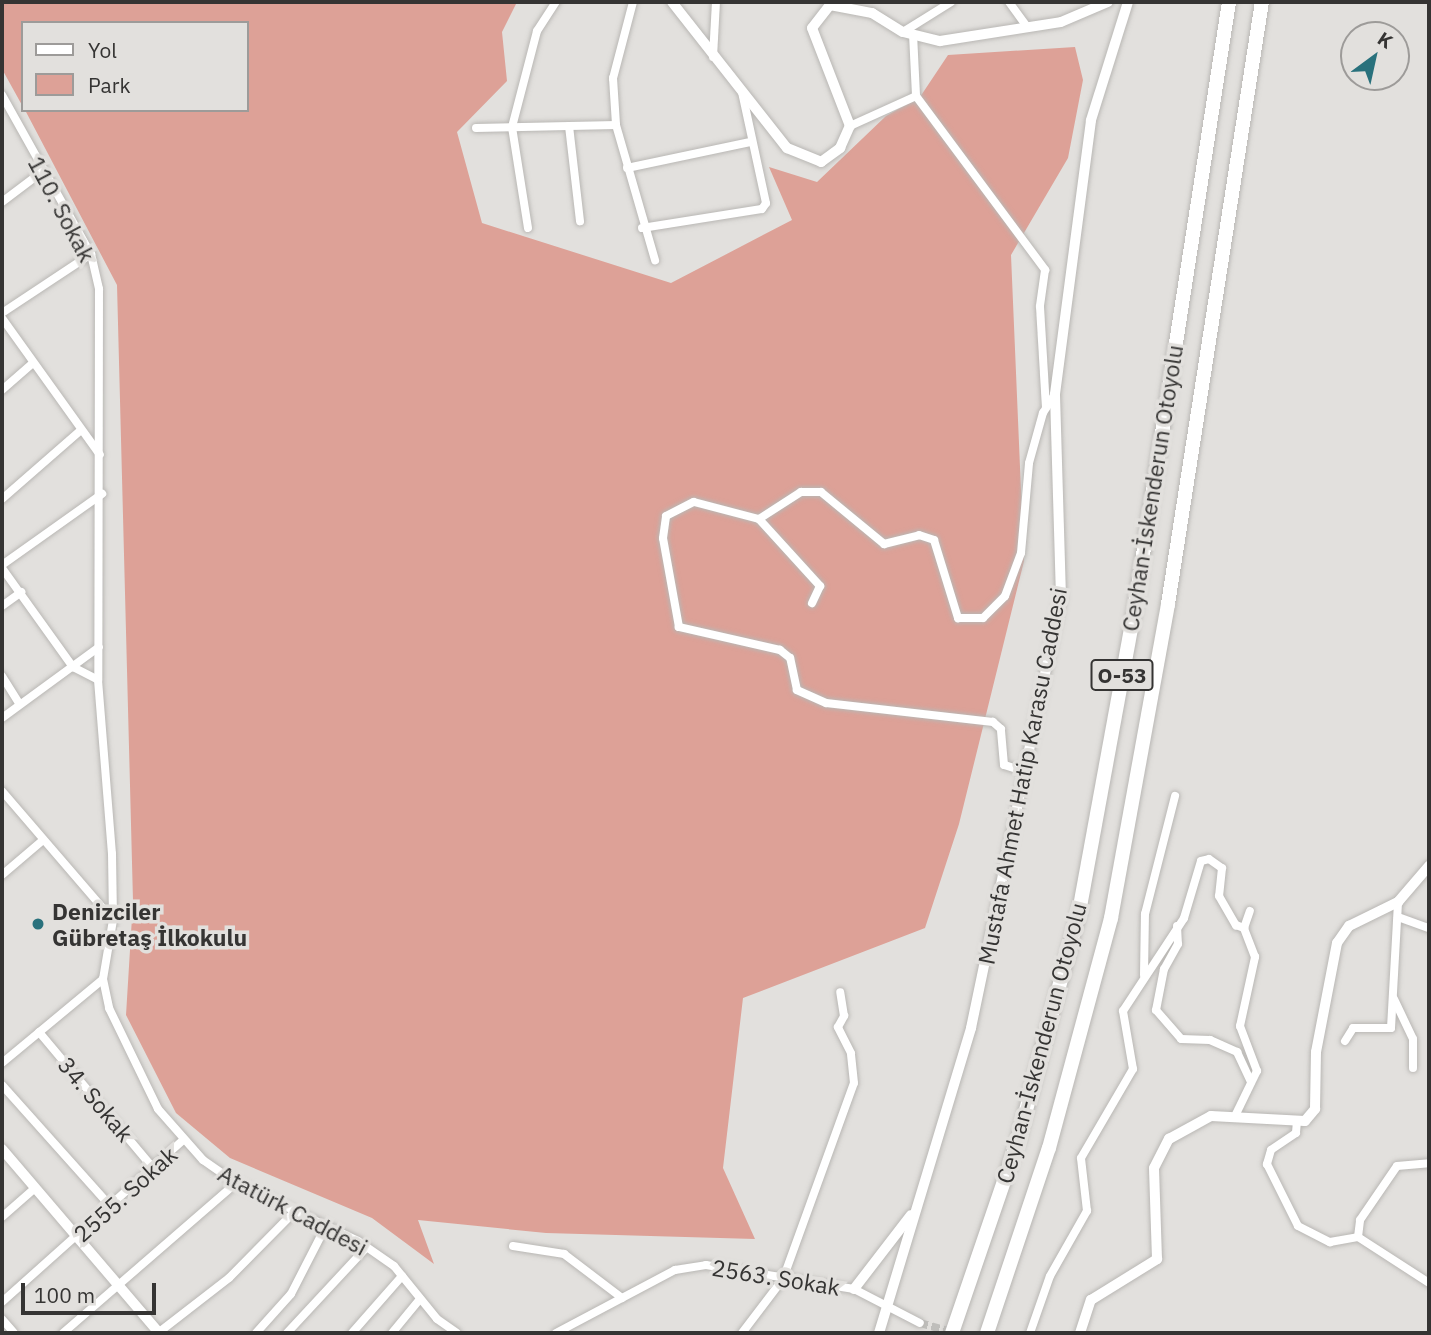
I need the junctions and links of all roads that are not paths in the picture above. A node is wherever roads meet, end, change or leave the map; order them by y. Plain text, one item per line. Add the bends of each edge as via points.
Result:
1 (556, 2) edge
2 (633, 2) edge
3 (673, 2) edge
4 (716, 2) edge
5 (951, 2) edge
6 (1009, 2) edge
7 (1108, 2) edge
8 (1128, 2) edge
9 (1229, 2) edge
10 (1262, 2) edge
11 (830, 3) edge
12 (1093, 7) edge
13 (1028, 28) junction
14 (908, 33) junction
15 (713, 57) junction
16 (742, 92) junction
17 (2, 95) edge
18 (916, 96) junction
19 (616, 125) junction
20 (569, 126) junction
21 (850, 126) junction
22 (512, 127) junction
23 (476, 128) dead end
24 (750, 142) junction
25 (627, 168) junction
26 (43, 171) junction
27 (2, 202) edge
28 (580, 221) dead end
29 (528, 228) dead end
30 (642, 228) junction
31 (91, 254) junction
32 (655, 260) dead end
33 (2, 316) edge
34 (33, 363) junction
35 (2, 390) edge
36 (1055, 394) junction
37 (1046, 408) junction
38 (80, 431) junction
39 (100, 455) junction
40 (102, 494) junction
41 (2, 499) edge
42 (759, 519) junction
43 (2, 566) edge
44 (21, 592) junction
45 (812, 603) dead end
46 (2, 606) edge
47 (99, 646) junction
48 (73, 667) junction
49 (2, 676) edge
50 (99, 680) junction
51 (19, 703) junction
52 (2, 718) edge
53 (1026, 772) junction
54 (2, 791) edge
55 (1175, 796) dead end
56 (42, 841) junction
57 (1429, 866) edge
58 (2, 875) edge
59 (1398, 902) junction
60 (1250, 911) dead end
61 (1398, 917) junction
62 (113, 920) junction
63 (1177, 926) junction
64 (1244, 928) junction
65 (1429, 928) edge
66 (1144, 975) junction
67 (103, 979) junction
68 (840, 992) dead end
69 (1394, 999) junction
70 (39, 1032) junction
71 (1345, 1041) dead end
72 (2, 1063) edge
73 (1413, 1068) dead end
74 (1251, 1082) junction
75 (2, 1085) edge
76 (1236, 1114) junction
77 (1297, 1121) junction
78 (183, 1140) junction
79 (2, 1149) edge
80 (1429, 1163) edge
81 (153, 1168) junction
82 (236, 1184) junction
83 (35, 1188) junction
84 (920, 1200) junction
85 (111, 1207) junction
86 (295, 1211) junction
87 (2, 1217) edge
88 (326, 1226) junction
89 (78, 1237) junction
90 (1358, 1237) junction
91 (513, 1246) dead end
92 (367, 1247) junction
93 (402, 1276) junction
94 (783, 1279) junction
95 (1429, 1283) edge
96 (119, 1285) junction
97 (854, 1289) junction
98 (622, 1298) junction
99 (420, 1299) junction
100 (2, 1302) edge
101 (887, 1304) junction
102 (2, 1319) edge
103 (920, 1323) tunnel mouth
104 (14, 1333) edge
105 (64, 1333) edge
106 (159, 1333) edge
107 (257, 1333) edge
108 (287, 1333) edge
109 (352, 1333) edge
110 (392, 1333) edge
111 (457, 1333) edge
112 (556, 1333) edge
113 (742, 1333) edge
114 (879, 1333) edge
115 (952, 1333) edge
116 (987, 1333) edge
117 (1030, 1333) edge
118 (1080, 1333) edge

1 - 22 street via 537,31
2 - 19 street via 613,78
3 - 15 street
4 - 15 street
5 - 14 street
6 - 13 street
7 - 12 street
8 - 36 street, Mustafa Ahmet Hatip Karasu Caddesi via 1091,120
9 - 115 highway, Ceyhan-İskenderun Otoyolu / O-53 via 1136,600 1079,912 1018,1140
10 - 116 highway, Ceyhan-İskenderun Otoyolu / O-53 via 1168,604 1111,918 1049,1148
11 - 14 street via 872,13
11 - 21 street via 812,28
12 - 13 street
13 - 14 street via 980,39
14 - 18 street
15 - 16 street
16 - 21 street via 787,148 807,160 821,162 840,148
16 - 24 street
17 - 26 street, 110. Sokak
18 - 21 street
18 - 37 street via 1045,270 1040,307
19 - 20 street
19 - 25 street
20 - 22 street
20 - 28 street
22 - 23 street
22 - 29 street
24 - 25 street
24 - 30 street via 766,203 762,209
25 - 30 street
26 - 27 street
26 - 31 street, 110. Sokak
30 - 32 street
31 - 33 street
31 - 39 street, 110. Sokak via 102,331
33 - 34 street
34 - 35 street
34 - 38 street
36 - 37 street
36 - 53 street, Mustafa Ahmet Hatip Karasu Caddesi via 1061,597
37 - 42 street via 1029,463 1021,553 1005,596 983,618 958,618 934,540 919,535 884,544 821,492 801,492
38 - 39 street
38 - 41 street
39 - 40 street, 110. Sokak
40 - 43 street
40 - 47 street, 110. Sokak
42 - 45 street via 820,586
42 - 53 street via 694,502 666,516 663,538 679,627 780,650 790,658 797,690 826,703 993,722 1001,729 1004,765
43 - 44 street
44 - 46 street
44 - 48 street
47 - 48 street
47 - 50 street, 110. Sokak
48 - 50 street
48 - 51 street
49 - 51 street
50 - 62 street, Atatürk Caddesi
51 - 52 street
53 - 84 street, Mustafa Ahmet Hatip Karasu Caddesi via 971,1027
54 - 56 street
55 - 66 street via 1145,914
56 - 58 street
56 - 62 street
57 - 59 street
59 - 61 street
59 - 77 street via 1349,926 1337,943 1316,1052 1315,1109
60 - 64 street
61 - 65 street
61 - 69 street
62 - 67 street, Atatürk Caddesi
63 - 64 street via 1195,891 1201,861 1209,859 1222,868 1222,906
63 - 66 street
63 - 74 street via 1178,944 1164,969 1156,1010 1181,1039 1210,1040 1237,1052
64 - 74 street via 1255,957 1240,1026 1256,1055
66 - 117 street via 1123,1011 1133,1069 1081,1158 1087,1211 1050,1276
67 - 70 street
67 - 78 street, Atatürk Caddesi via 124,1046
68 - 94 street via 845,1016 838,1027 851,1053 854,1083
69 - 71 street via 1391,1028 1353,1028
69 - 73 street via 1413,1039
70 - 72 street
70 - 81 street, 34. Sokak
74 - 76 street
75 - 85 street
76 - 77 street
76 - 118 street via 1211,1116 1169,1139 1154,1168 1157,1259 1091,1300
77 - 90 street via 1296,1133 1271,1150 1267,1164 1288,1208 1315,1238
78 - 81 street, 2555. Sokak
78 - 82 street, Atatürk Caddesi
79 - 83 street
80 - 90 street via 1397,1166 1360,1220
81 - 85 street, 2555. Sokak
82 - 86 street, Atatürk Caddesi
82 - 96 street
83 - 87 street
83 - 89 street
84 - 97 street via 886,1254
84 - 101 street, Mustafa Ahmet Hatip Karasu Caddesi
85 - 89 street, 2555. Sokak
86 - 88 street, Atatürk Caddesi
86 - 106 street via 229,1278
88 - 92 street, Atatürk Caddesi
88 - 107 street via 292,1294
89 - 96 street
89 - 100 street, 2555. Sokak
90 - 95 street
91 - 98 street via 564,1254
92 - 93 street, Atatürk Caddesi
92 - 108 street
93 - 99 street, Atatürk Caddesi
93 - 109 street
94 - 97 street, 2563. Sokak
94 - 98 street, 2563. Sokak via 706,1265 675,1270
94 - 113 street
96 - 105 street
96 - 106 street
97 - 101 street, 2563. Sokak
98 - 112 street, 2563. Sokak
99 - 110 street
99 - 111 street, Atatürk Caddesi
101 - 103 street, 2563. Sokak
101 - 114 street, Mustafa Ahmet Hatip Karasu Caddesi
102 - 104 street

